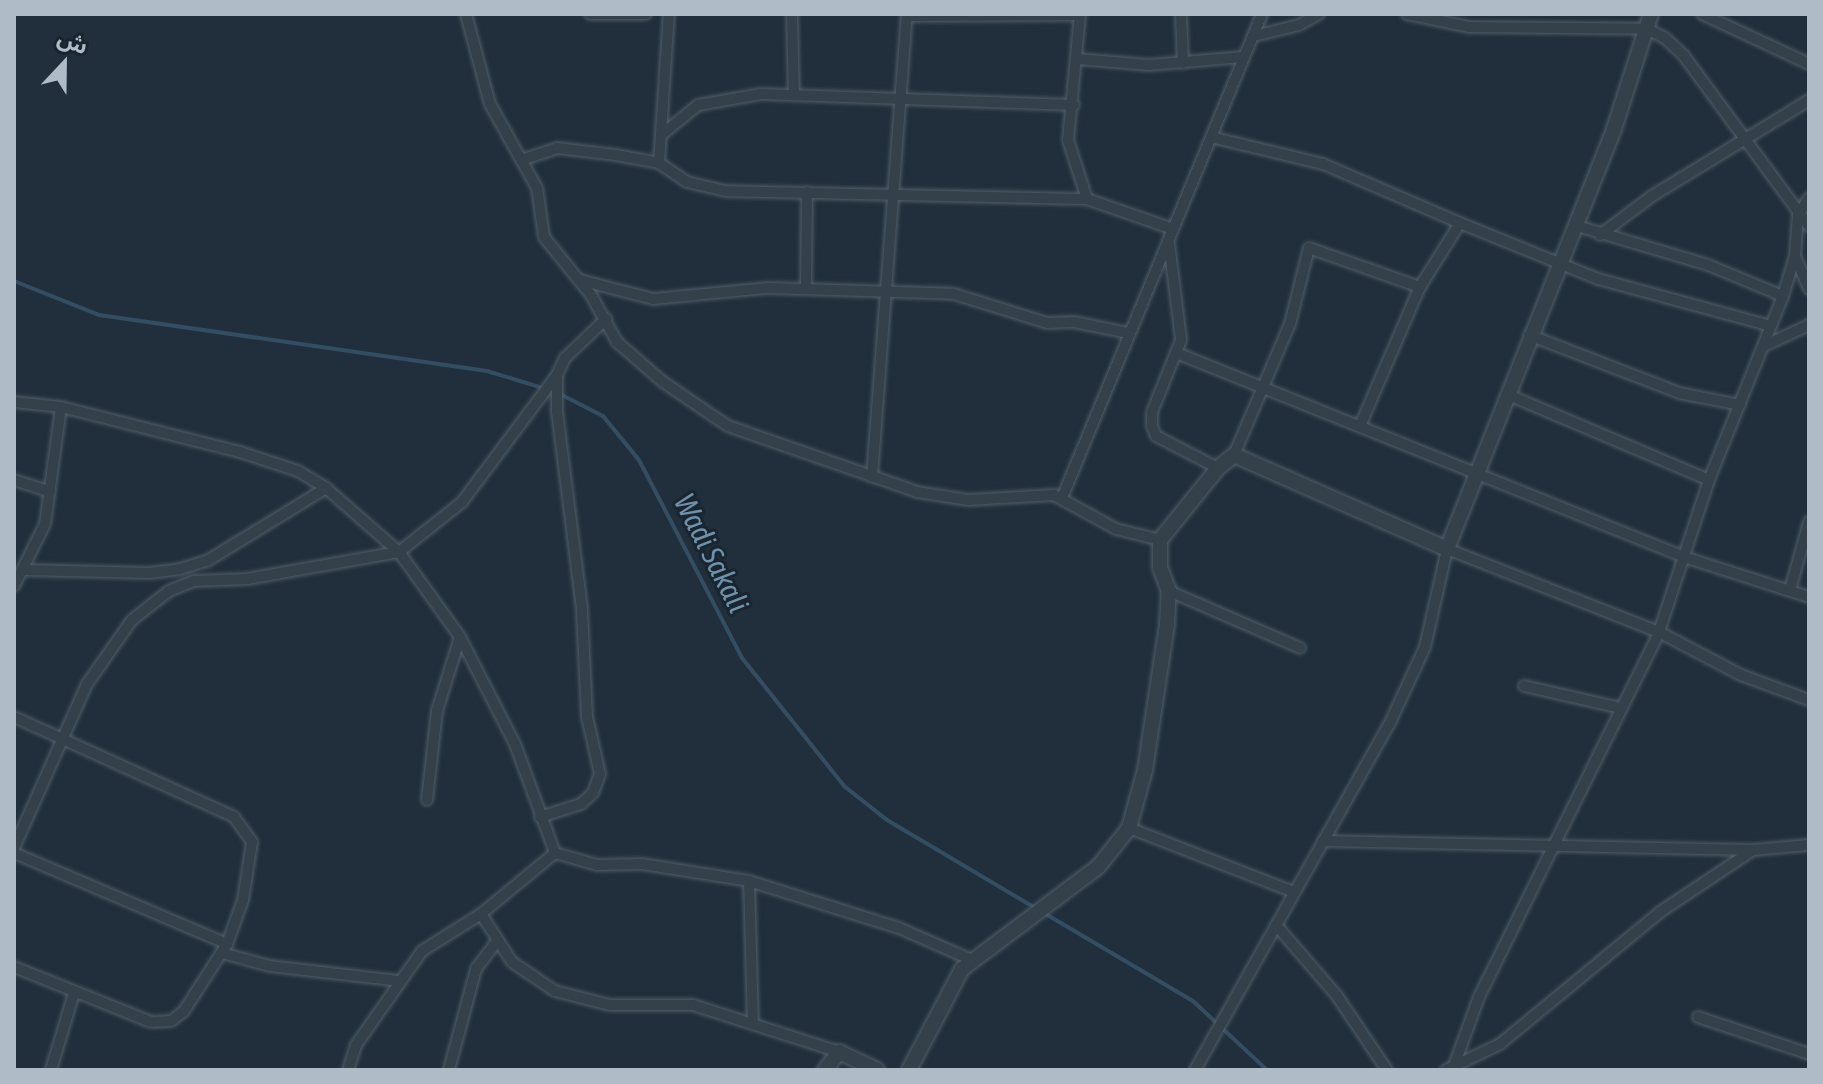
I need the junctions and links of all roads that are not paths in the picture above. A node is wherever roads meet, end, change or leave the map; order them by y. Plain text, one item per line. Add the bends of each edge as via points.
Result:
1 (466, 14) edge
2 (590, 14) edge
3 (646, 14) edge
4 (669, 14) edge
5 (792, 14) edge
6 (1080, 14) edge
7 (1181, 14) edge
8 (1262, 14) edge
9 (1319, 14) edge
10 (1407, 14) edge
11 (1651, 14) edge
12 (1702, 14) edge
13 (907, 15) edge
14 (1647, 29) junction
15 (1254, 36) junction
16 (1243, 57) junction
17 (1078, 59) junction
18 (1183, 63) junction
19 (1809, 64) edge
20 (794, 94) junction
21 (1809, 100) edge
22 (903, 101) junction
23 (1074, 105) junction
24 (661, 135) junction
25 (1211, 137) junction
26 (1744, 141) junction
27 (521, 160) junction
28 (659, 163) junction
29 (807, 192) junction
30 (895, 196) junction
31 (1809, 198) edge
32 (1087, 199) junction
33 (1798, 215) junction
34 (1460, 223) junction
35 (1574, 225) junction
36 (1809, 226) edge
37 (1173, 229) junction
38 (1600, 235) junction
39 (1169, 241) junction
40 (1795, 256) junction
41 (1557, 263) junction
42 (579, 279) junction
43 (806, 287) junction
44 (1420, 287) junction
45 (1809, 289) edge
46 (890, 290) junction
47 (1783, 296) junction
48 (606, 319) junction
49 (1809, 325) edge
50 (1771, 326) junction
51 (1128, 333) junction
52 (1529, 335) junction
53 (1764, 346) junction
54 (1179, 354) junction
55 (557, 375) junction
56 (1264, 388) junction
57 (1506, 394) junction
58 (14, 402) edge
59 (1740, 405) junction
60 (61, 407) junction
61 (1360, 426) junction
62 (1234, 455) junction
63 (1218, 468) junction
64 (1476, 473) junction
65 (872, 477) junction
66 (14, 480) edge
67 (1709, 480) junction
68 (326, 488) junction
69 (50, 492) junction
70 (1062, 498) junction
71 (1809, 522) edge
72 (1160, 540) junction
73 (1447, 549) junction
74 (399, 552) junction
75 (1687, 558) junction
76 (180, 569) junction
77 (25, 570) junction
78 (194, 581) junction
79 (14, 586) edge
80 (1790, 590) junction
81 (1169, 591) junction
82 (1809, 597) edge
83 (1659, 632) junction
84 (460, 637) junction
85 (1300, 648) dead end
86 (1524, 686) dead end
87 (1809, 700) edge
88 (1620, 708) junction
89 (14, 717) edge
90 (62, 742) junction
91 (427, 800) dead end
92 (540, 817) junction
93 (1129, 828) junction
94 (1323, 841) junction
95 (1557, 844) junction
96 (1809, 845) edge
97 (14, 850) edge
98 (1753, 850) junction
99 (555, 853) junction
100 (749, 881) junction
101 (1294, 892) junction
102 (481, 914) junction
103 (1276, 925) junction
104 (497, 941) junction
105 (224, 948) junction
106 (974, 961) junction
107 (14, 967) edge
108 (400, 981) junction
109 (74, 993) junction
110 (1698, 1017) dead end
111 (753, 1021) junction
112 (839, 1052) junction
113 (1809, 1054) edge
114 (1450, 1068) edge
115 (51, 1070) edge
116 (348, 1070) edge
117 (449, 1070) edge
118 (825, 1070) edge
119 (877, 1070) edge
120 (909, 1070) edge
121 (1195, 1070) edge
122 (1387, 1070) edge

1 - 27 street via 481,83
2 - 3 street
4 - 24 street
5 - 20 street
6 - 13 street
6 - 17 street
7 - 18 street
8 - 15 street
9 - 15 street via 1299,25
10 - 14 street via 1469,27
11 - 14 street
12 - 19 street
13 - 22 street
14 - 26 street via 1684,56
14 - 35 street via 1619,117
15 - 16 street
16 - 18 street
16 - 25 street
17 - 18 street
17 - 23 street
20 - 22 street
20 - 24 street via 730,97 698,105
21 - 26 street
22 - 23 street
22 - 30 street
23 - 32 street via 1068,140
24 - 28 street
25 - 34 street via 1323,164
25 - 37 street
26 - 33 street
26 - 38 street via 1652,196
27 - 28 street via 557,148
27 - 42 street via 537,188 544,237
28 - 29 street via 687,182 725,191
29 - 30 street
29 - 43 street
30 - 32 street
30 - 46 street
31 - 33 street
32 - 37 street
33 - 36 street
33 - 40 street
34 - 41 street
34 - 44 street
35 - 38 street
35 - 41 street
37 - 39 street
38 - 47 street via 1708,265
39 - 51 street
39 - 54 street via 1182,324
40 - 45 street
40 - 47 street
41 - 50 street
41 - 52 street
42 - 43 street via 653,299
42 - 48 street
43 - 46 street
44 - 56 street via 1309,248 1295,310
44 - 61 street
46 - 51 street via 979,298 1047,323 1074,322
46 - 65 street
47 - 50 street
48 - 55 street via 576,346
48 - 65 street via 629,355 728,426
49 - 53 street
50 - 53 street
51 - 70 street
52 - 57 street
52 - 59 street via 1679,393
53 - 59 street
54 - 56 street
54 - 63 street via 1152,412 1152,426 1156,436
55 - 74 street via 462,502
55 - 92 street via 582,609 587,717 600,774 593,793 581,804
56 - 61 street
56 - 62 street
57 - 64 street
57 - 67 street
58 - 60 street
59 - 67 street
60 - 68 street via 240,452 298,471
60 - 69 street
61 - 64 street
62 - 63 street
62 - 73 street
63 - 72 street
64 - 73 street
64 - 75 street
65 - 70 street via 932,496 977,500 1045,493
66 - 69 street
67 - 75 street
68 - 74 street
68 - 76 street via 207,561
69 - 77 street via 45,524
70 - 72 street via 1116,529
71 - 80 street
72 - 81 street via 1160,568
73 - 83 street
73 - 94 street via 1425,647 1389,725
74 - 78 street via 247,579
74 - 84 street
75 - 80 street
75 - 83 street
76 - 77 street
76 - 78 street
77 - 79 street
78 - 90 street via 169,591 111,643
80 - 82 street
81 - 85 street
81 - 93 street via 1145,770
83 - 87 street via 1741,675
83 - 88 street
84 - 91 street via 437,711
84 - 92 street via 515,744
86 - 88 street
88 - 95 street
89 - 90 street
90 - 97 street
90 - 105 street via 177,788 245,826 252,859
92 - 99 street
93 - 101 street
93 - 106 street via 1098,867
94 - 95 street
94 - 101 street
95 - 98 street
95 - 114 street via 1479,997
96 - 98 street
97 - 105 street
98 - 114 street via 1660,912 1500,1044
99 - 100 street via 597,865 642,864
99 - 102 street
100 - 106 street via 899,928
100 - 111 street
101 - 103 street
102 - 104 street
102 - 108 street via 422,951
103 - 121 street
103 - 122 street via 1337,996
104 - 111 street via 535,980 586,1001 693,1005
104 - 117 street via 476,969
105 - 108 street via 270,966
105 - 109 street via 184,1011 171,1021 151,1022
106 - 120 street via 949,990
107 - 109 street
108 - 116 street via 356,1045
109 - 115 street
110 - 113 street
111 - 112 street
112 - 118 street
112 - 119 street

